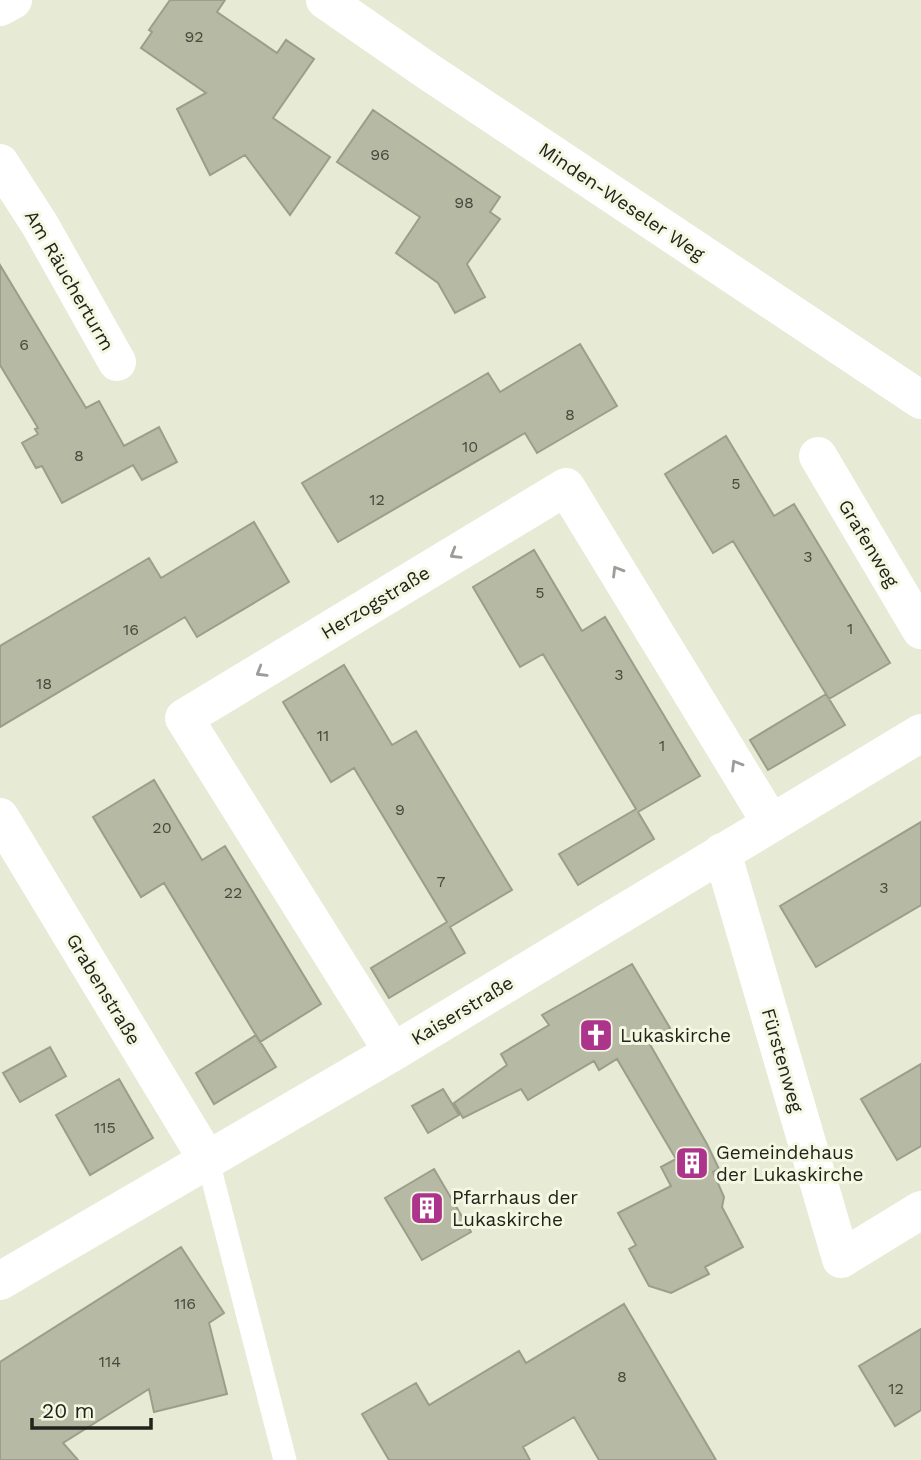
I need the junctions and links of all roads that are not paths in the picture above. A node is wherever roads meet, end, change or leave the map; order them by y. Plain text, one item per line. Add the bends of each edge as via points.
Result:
1 (13, 0) edge
2 (325, 0) edge
3 (0, 7) edge
4 (0, 163) edge
5 (117, 362) dead end
6 (921, 400) edge
7 (818, 456) dead end
8 (921, 630) edge
9 (921, 733) edge
10 (0, 817) edge
11 (771, 823) junction
12 (722, 852) junction
13 (393, 1052) junction
14 (208, 1161) junction
15 (921, 1210) edge
16 (0, 1281) edge
17 (285, 1460) edge

1 - 3 street
2 - 6 street, Minden-Weseler Weg
4 - 5 street, Am Räucherturm
7 - 8 street, Grafenweg
9 - 11 street, Kaiserstraße
10 - 14 street, Grabenstraße
11 - 12 street, Kaiserstraße
11 -> 13 street, Herzogstraße via 566,487 184,718
12 - 13 street, Kaiserstraße
12 - 15 street, Fürstenweg via 841,1259
13 - 14 street, Kaiserstraße
14 - 16 street, Kaiserstraße
14 - 17 lane

